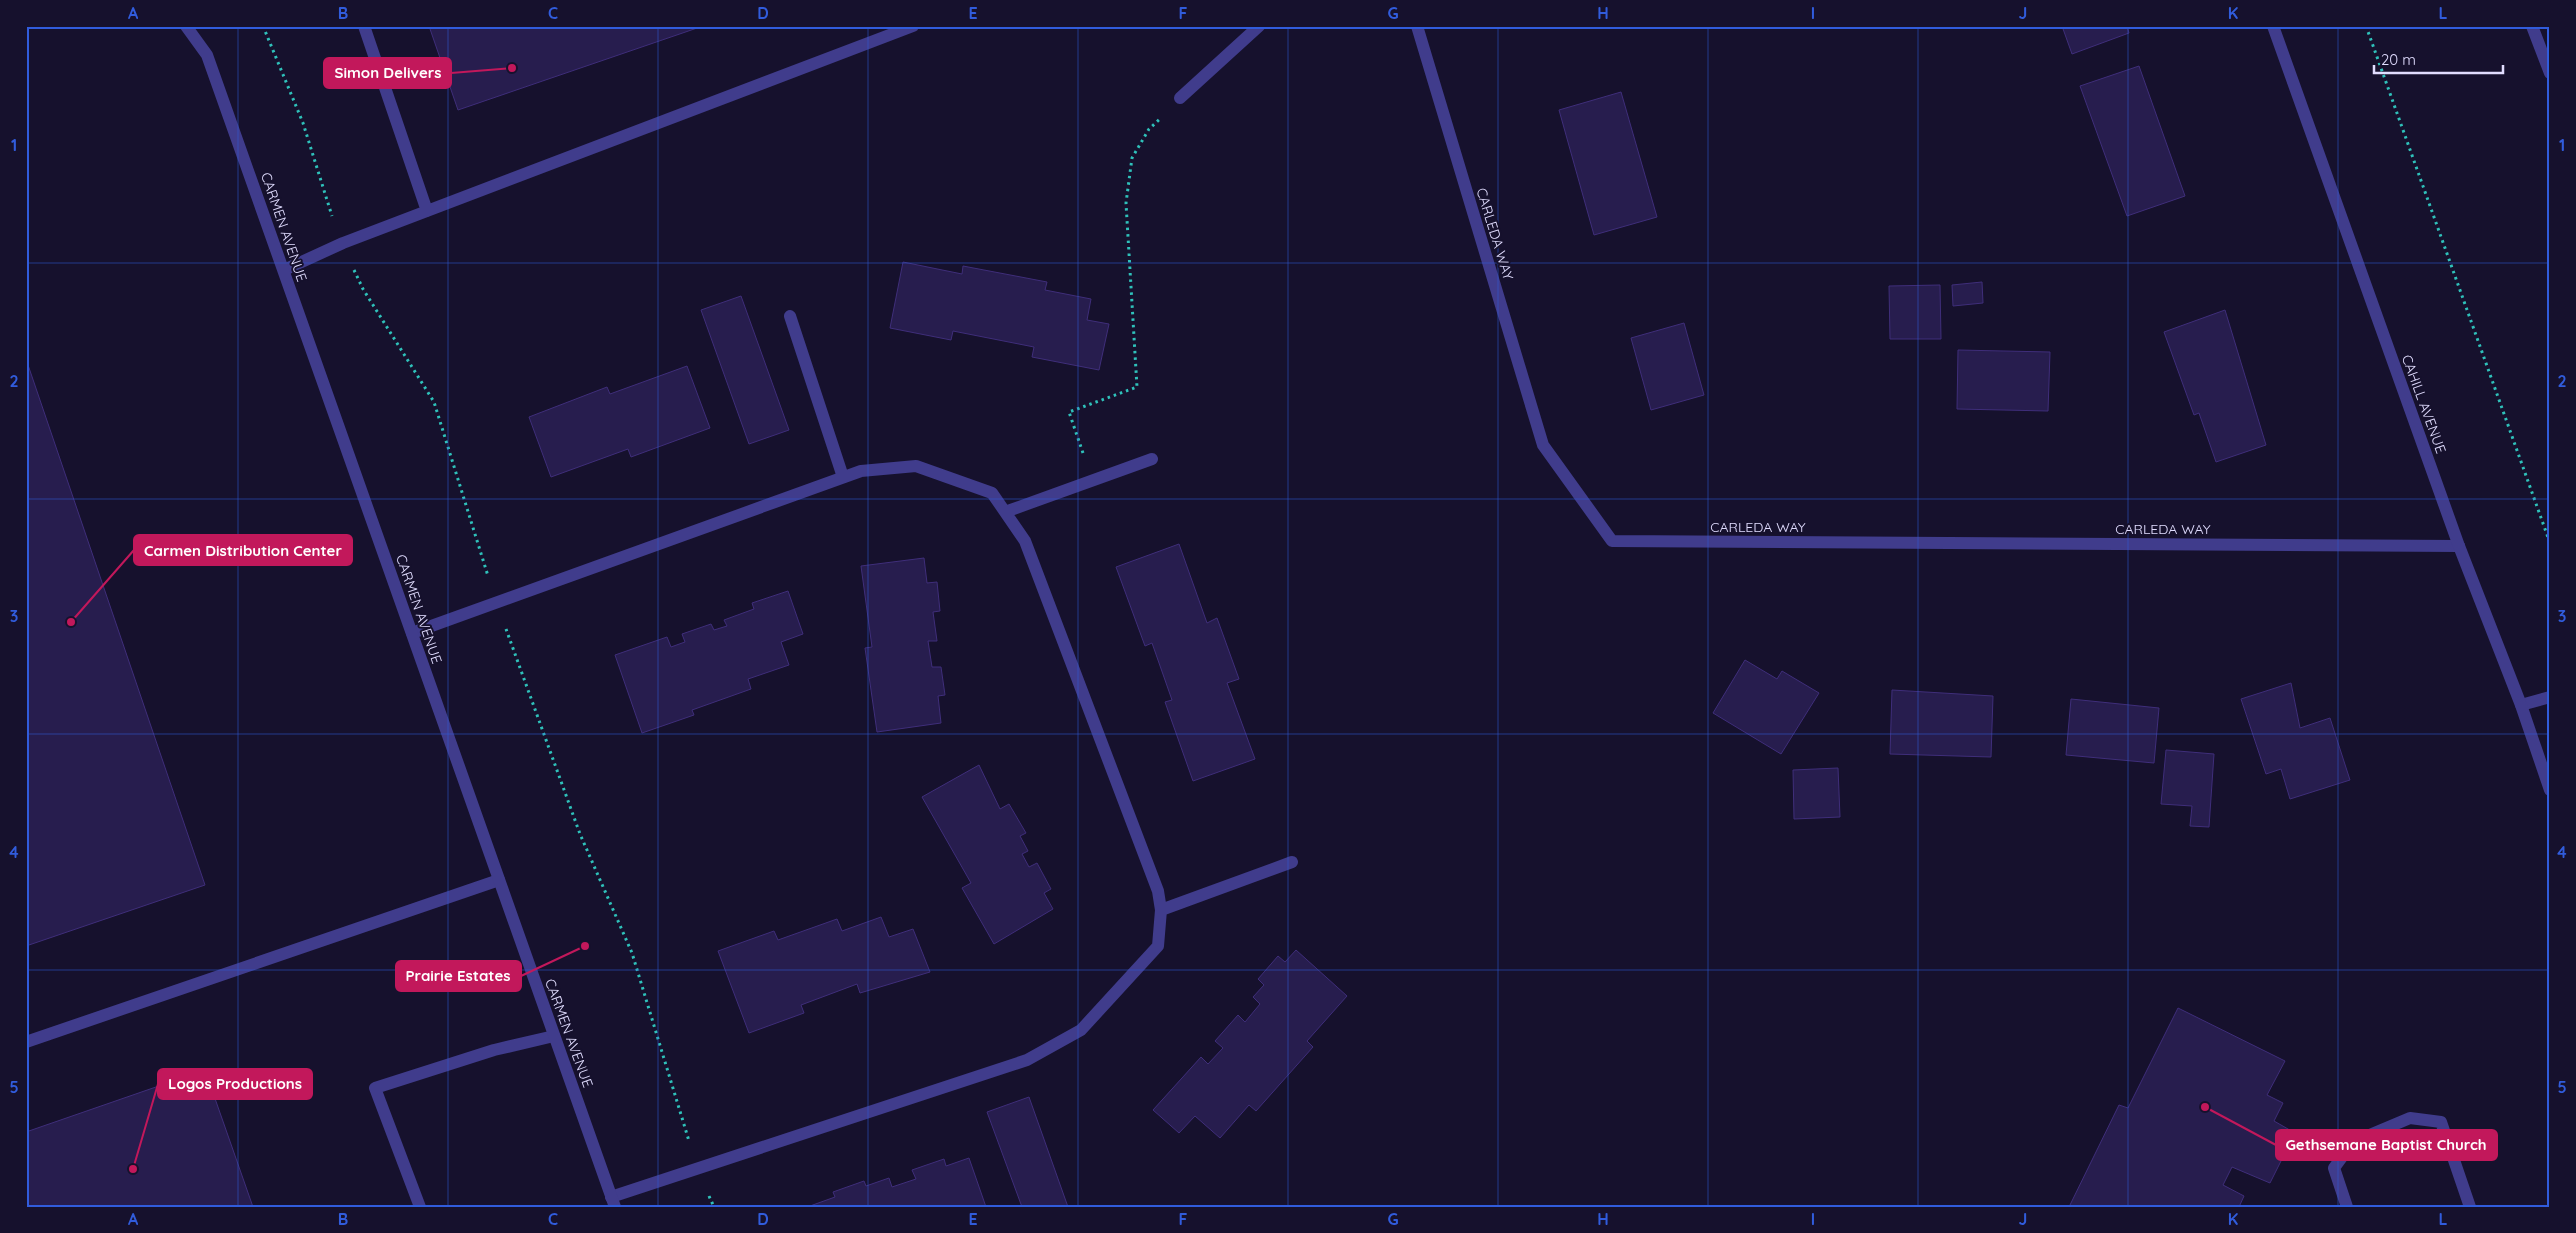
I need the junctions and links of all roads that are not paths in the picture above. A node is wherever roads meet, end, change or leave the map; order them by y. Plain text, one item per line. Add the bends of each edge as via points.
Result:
1 (186, 26) edge
2 (364, 26) edge
3 (913, 26) edge
4 (1259, 26) edge
5 (1417, 26) edge
6 (2273, 26) edge
7 (2532, 26) edge
8 (2550, 73) edge
9 (1180, 98) road end
10 (427, 211) junction
11 (284, 270) junction
12 (790, 316) dead end
13 (1152, 459) dead end
14 (843, 477) junction
15 (1005, 512) junction
16 (2458, 546) junction
17 (412, 633) junction
18 (2550, 697) edge
19 (2521, 705) junction
20 (2550, 790) edge
21 (1292, 862) dead end
22 (499, 880) junction
23 (1161, 910) junction
24 (554, 1036) junction
25 (26, 1042) edge
26 (613, 1202) edge
27 (420, 1207) edge
28 (2347, 1207) edge
29 (2470, 1207) edge

1 - 11 street, CARMEN AVENUE via 207,55
2 - 10 street
3 - 10 street
4 - 9 street
5 - 16 street, CARLEDA WAY via 1543,445 1612,541
6 - 16 street, CAHILL AVENUE
7 - 8 street
10 - 11 street
11 - 17 street, CARMEN AVENUE
12 - 14 street
13 - 15 street
14 - 15 street via 861,471 916,466 992,493
14 - 17 street
15 - 23 street via 1025,541 1158,891
16 - 19 street, CAHILL AVENUE
17 - 22 street, CARMEN AVENUE
18 - 19 street
19 - 20 street, CAHILL AVENUE
21 - 23 street
22 - 24 street, CARMEN AVENUE
22 - 25 street
23 - 26 street via 1158,946 1081,1030 1027,1060
24 - 26 street, CARMEN AVENUE
24 - 27 street via 494,1050 375,1088
28 - 29 street via 2334,1168 2353,1142 2410,1118 2441,1122

